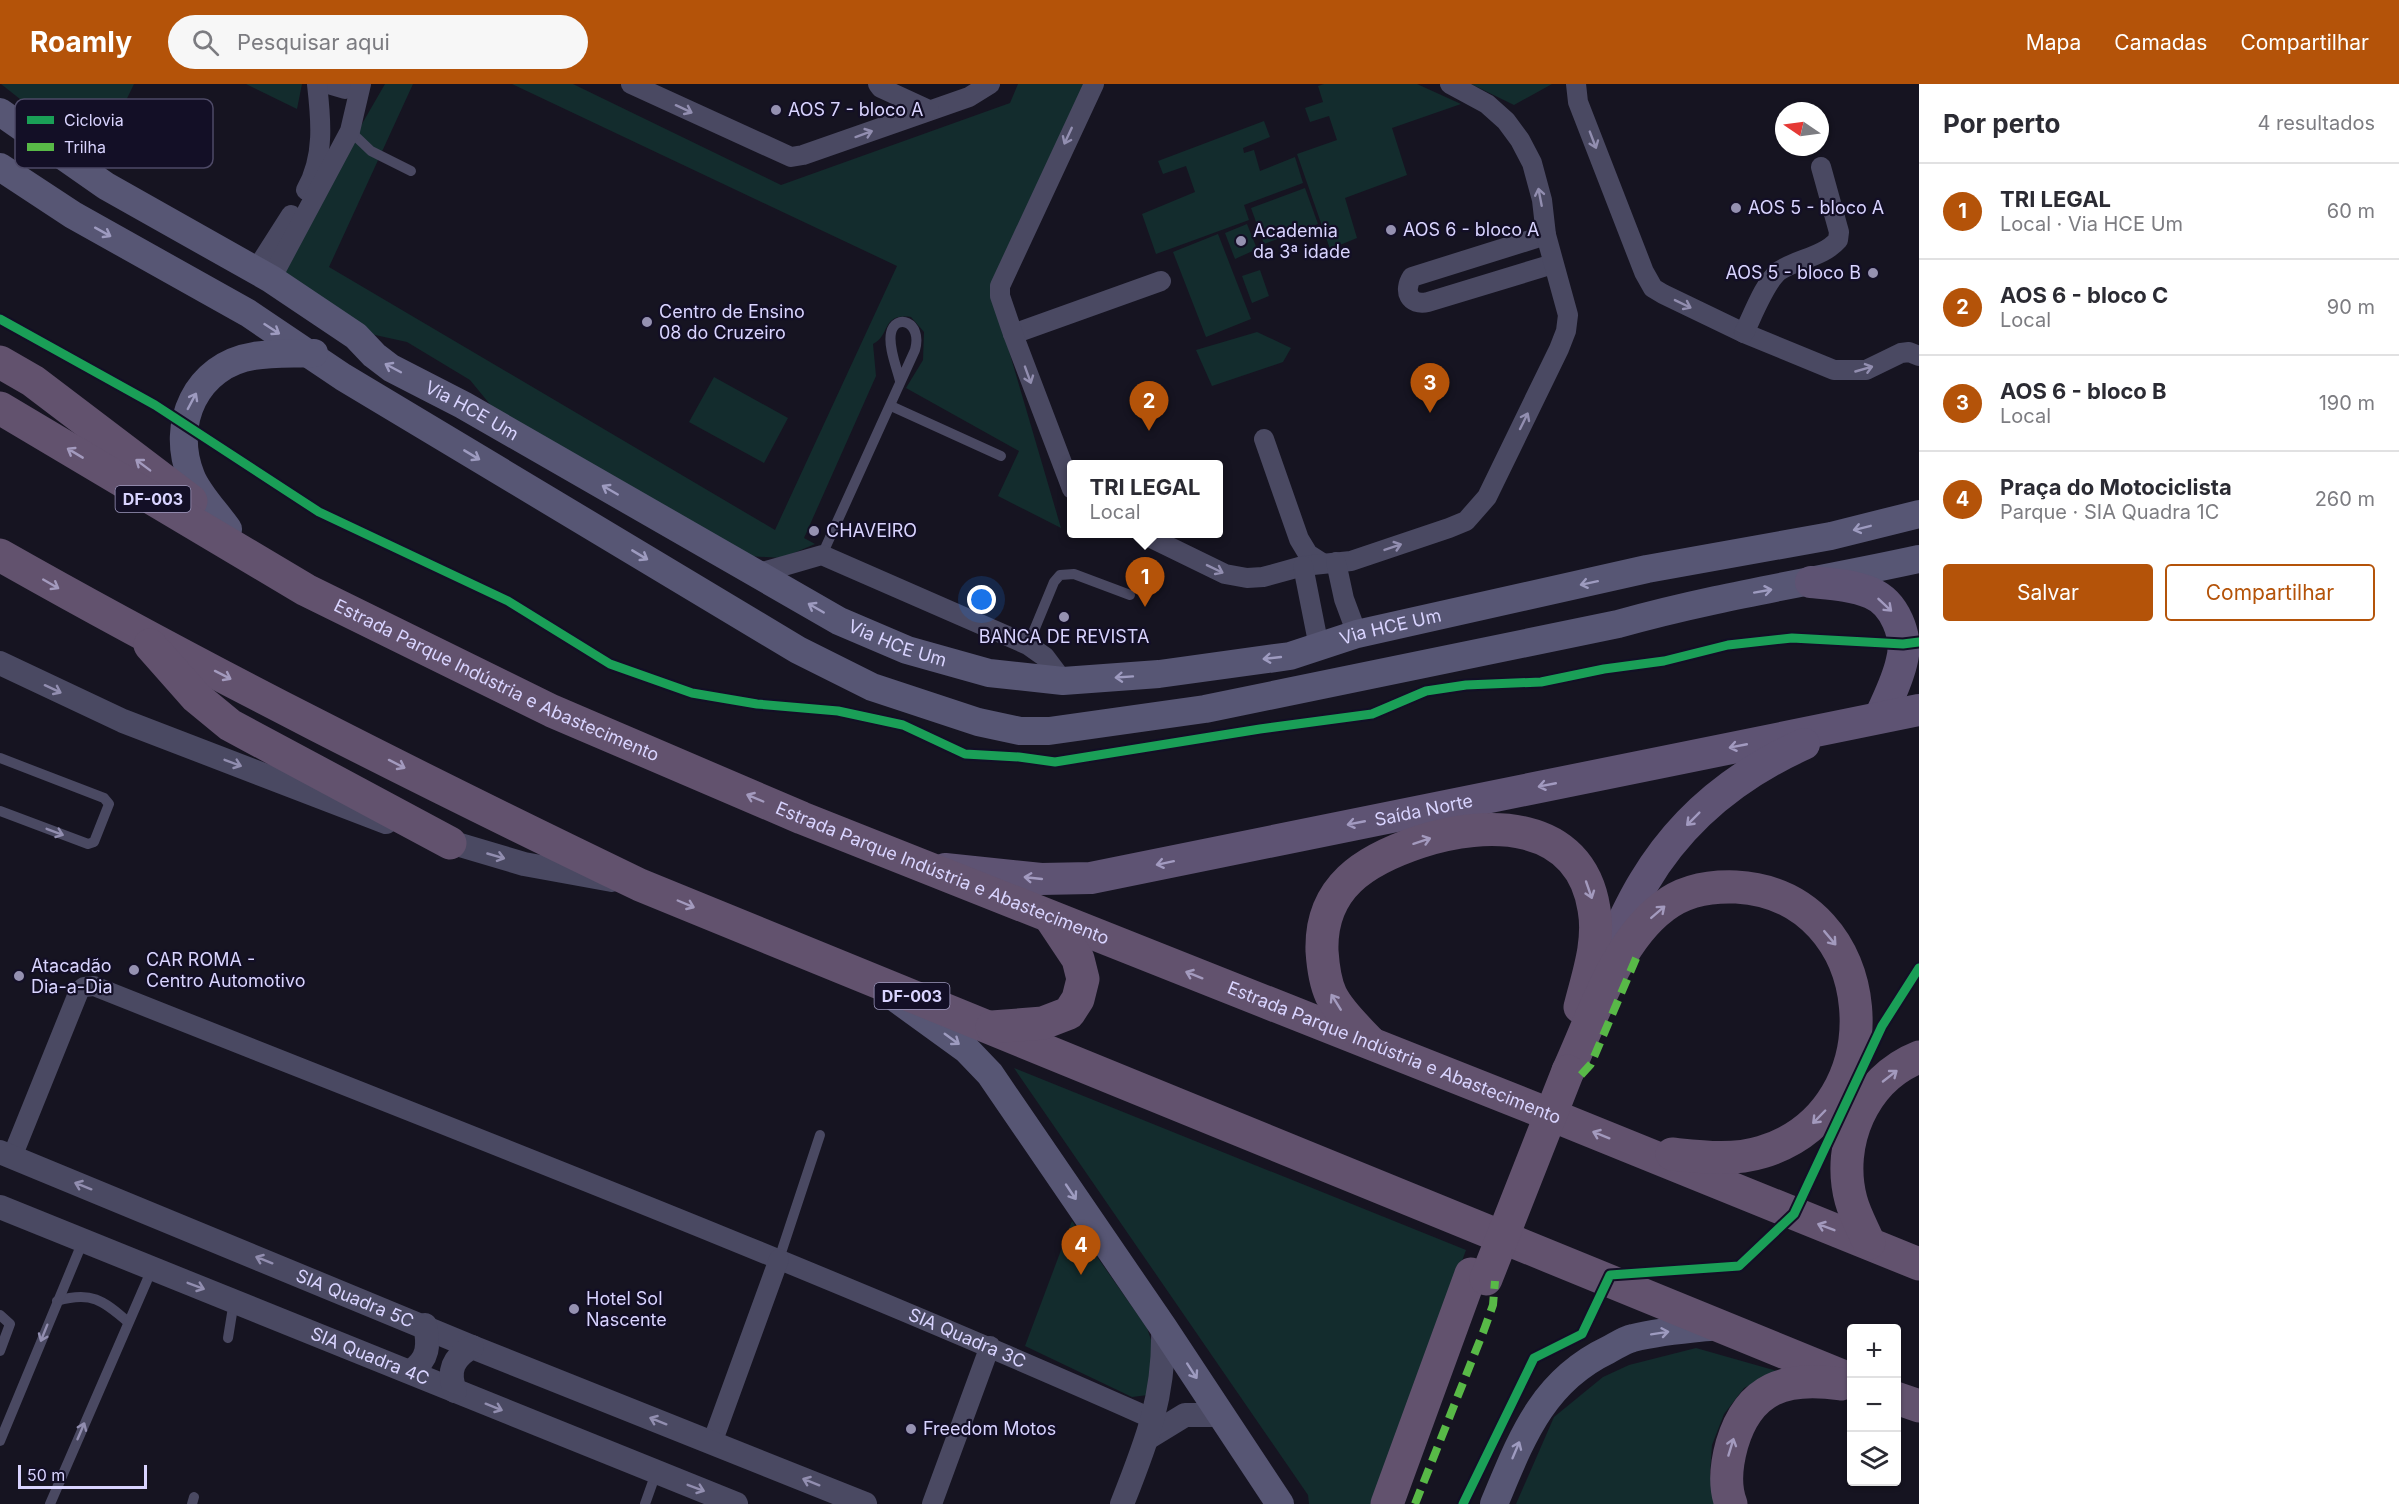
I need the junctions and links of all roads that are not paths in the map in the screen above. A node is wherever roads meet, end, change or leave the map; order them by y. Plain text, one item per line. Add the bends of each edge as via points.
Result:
1 (317, 84) edge
2 (328, 84) edge
3 (360, 84) edge
4 (631, 84) edge
5 (878, 84) edge
6 (990, 84) edge
7 (1094, 84) edge
8 (1450, 84) edge
9 (1576, 84) edge
10 (929, 110) junction
11 (0, 112) edge
12 (15, 122) edge
13 (350, 131) junction
14 (0, 161) edge
15 (0, 167) edge
16 (1821, 167) dead end
17 (56, 168) edge
18 (80, 168) edge
19 (411, 171) dead end
20 (106, 186) junction
21 (73, 215) junction
22 (1546, 235) junction
23 (1553, 264) junction
24 (263, 275) junction
25 (1161, 280) dead end
26 (339, 324) junction
27 (1744, 333) junction
28 (1013, 334) junction
29 (309, 353) junction
30 (1919, 356) edge
31 (0, 362) edge
32 (900, 381) junction
33 (464, 405) junction
34 (891, 406) junction
35 (0, 408) edge
36 (432, 431) junction
37 (1264, 439) dead end
38 (1000, 456) dead end
39 (1067, 478) edge
40 (1919, 514) edge
41 (228, 529) junction
42 (1151, 538) edge
43 (1763, 549) junction
44 (0, 555) edge
45 (822, 555) junction
46 (1919, 559) edge
47 (1320, 564) junction
48 (1635, 573) junction
49 (756, 574) junction
50 (1811, 582) junction
51 (306, 590) junction
52 (1130, 595) dead end
53 (1677, 607) junction
54 (1618, 624) junction
55 (140, 632) junction
56 (1357, 634) junction
57 (1028, 645) junction
58 (1319, 647) junction
59 (0, 663) edge
60 (1223, 663) junction
61 (1159, 674) junction
62 (1063, 681) junction
63 (1205, 709) junction
64 (1919, 710) edge
65 (1170, 716) junction
66 (1880, 717) junction
67 (1849, 724) junction
68 (0, 758) edge
69 (0, 811) edge
70 (450, 843) junction
71 (927, 867) junction
72 (640, 885) junction
73 (1050, 917) junction
74 (871, 979) junction
75 (1579, 1012) junction
76 (987, 1028) junction
77 (1374, 1047) junction
78 (1919, 1057) edge
79 (1561, 1069) junction
80 (820, 1135) dead end
81 (1640, 1150) junction
82 (6, 1154) edge
83 (0, 1207) edge
84 (84, 1241) junction
85 (1869, 1244) junction
86 (779, 1259) junction
87 (1919, 1264) edge
88 (152, 1269) junction
89 (1478, 1276) junction
90 (57, 1301) junction
91 (234, 1301) junction
92 (0, 1315) edge
93 (128, 1322) junction
94 (424, 1325) junction
95 (1719, 1326) junction
96 (1163, 1327) junction
97 (228, 1338) dead end
98 (990, 1346) junction
99 (472, 1347) junction
100 (0, 1351) edge
101 (411, 1371) junction
102 (1847, 1378) edge
103 (1847, 1385) edge
104 (455, 1391) junction
105 (1901, 1400) edge
106 (1919, 1406) edge
107 (1221, 1415) junction
108 (1151, 1428) junction
109 (0, 1442) edge
110 (712, 1443) junction
111 (656, 1473) junction
112 (49, 1503) edge
113 (728, 1503) edge
114 (862, 1503) edge
115 (645, 1504) edge
116 (932, 1504) edge
117 (1122, 1504) edge
118 (1280, 1504) edge
119 (1387, 1504) edge
120 (1407, 1504) edge
121 (1494, 1504) edge
122 (1731, 1504) edge

1 - 24 street via 321,124 316,168
2 - 3 street via 345,89
3 - 13 street
4 -> 10 street via 791,157
5 - 10 street
6 - 10 street via 969,97
7 -> 28 street via 1001,279 1000,296
22 -> 8 street via 1542,200 1532,164 1520,140 1487,104
9 -> 27 street via 1578,102 1648,282 1663,294
11 - 12 main road, Via HCE Um
13 - 19 lane via 371,151
13 - 24 street
14 - 17 main road via 43,180 51,177
15 - 21 main road
16 - 27 street via 1838,240 1778,272
18 - 20 main road, Via HCE Um
20 - 21 main road via 88,184 74,191 70,203
20 - 24 main road, Via HCE Um
21 -> 29 main road
22 - 23 street
22 - 23 street via 1412,277 1407,292 1411,300 1420,304
47 -> 23 street via 1351,561 1449,528 1467,520 1487,497 1566,331 1568,315
24 - 26 main road, Via HCE Um
25 - 28 street
26 - 29 main road via 332,348
33 -> 26 main road, Via HCE Um via 391,368
27 -> 30 street via 1845,372 1866,370 1901,353
28 -> 39 street
29 - 36 main road
41 -> 29 main road via 192,478 183,452 183,422 189,404 200,386 222,367 253,356
41 -> 31 highway via 33,381
32 - 32 lane via 918,339 915,329 902,322 891,333
32 - 34 lane
33 - 36 main road via 441,406 433,417
49 -> 33 main road, Via HCE Um
34 - 38 lane
34 - 45 lane
51 -> 35 highway, Estrada Parque Indústria e Abastecimento / DF-003
36 -> 65 main road via 798,650 872,687 978,722 1020,731
37 - 47 street via 1299,539
40 -> 43 main road, Via HCE Um
41 - 51 highway
42 -> 47 street via 1225,574 1263,577
43 - 48 main road, Via HCE Um
43 - 53 main road via 1685,570 1676,576 1668,593
44 -> 55 highway, DF-003
45 - 49 street
45 - 57 street
46 - 50 main road
47 - 56 street via 1344,599
47 - 58 street
48 - 54 main road via 1641,584 1640,602
48 -> 56 main road, Via HCE Um
62 -> 49 main road, Via HCE Um via 988,673 907,650 839,621
53 -> 50 main road
50 -> 66 main road via 1873,594 1893,612 1903,633 1903,658
71 -> 51 highway, Estrada Parque Indústria e Abastecimento / DF-003 via 552,711
52 - 57 lane via 1074,574 1060,575
53 - 54 main road
54 - 63 main road
55 - 70 highway via 196,697 230,725
55 -> 72 highway, DF-003
56 - 58 main road, Via HCE Um
57 - 62 street via 1045,657
58 -> 60 main road, Via HCE Um via 1290,656
59 -> 70 street via 123,721 354,811
60 - 61 main road, Via HCE Um
60 - 63 main road via 1204,672 1197,681 1199,702
61 -> 62 main road, Via HCE Um
61 - 65 main road via 1169,693
63 - 65 main road
64 - 66 main road, Saída Norte
66 - 67 main road, Saída Norte
67 -> 71 main road, Saída Norte via 1091,879 1041,879
67 -> 75 main road via 1743,776 1678,834 1644,882
69 -> 68 lane via 88,844 94,842 109,804 104,798
70 -> 72 street via 524,864
71 - 73 highway, Estrada Parque Indústria e Abastecimento / DF-003
72 -> 74 highway, DF-003
73 - 76 highway via 1078,959 1083,979 1078,999 1069,1013 1043,1023
77 -> 73 highway, Estrada Parque Indústria e Abastecimento / DF-003
74 - 76 highway, DF-003
74 -> 96 main road via 967,1050 990,1074
77 -> 75 highway via 1339,1008 1326,978 1322,940 1331,904 1350,877 1377,858 1448,833 1486,828 1526,832 1560,848 1572,860 1590,891 1596,929 1595,949
75 - 79 highway
76 - 95 highway, DF-003
81 -> 77 highway, Estrada Parque Indústria e Abastecimento / DF-003
85 -> 78 highway via 1851,1200 1846,1159 1849,1140 1855,1122 1878,1086
79 -> 81 highway via 1638,932 1663,906 1681,896 1721,886 1764,892 1803,911 1830,937 1840,951 1856,993 1857,1031 1847,1073 1826,1109 1796,1137 1778,1147 1745,1156
79 - 89 highway
80 - 86 lane
85 -> 81 highway, Estrada Parque Indústria e Abastecimento / DF-003
82 - 86 street via 80,991 94,986
94 -> 82 street, SIA Quadra 5C
83 - 84 street, SIA Quadra 4C
84 - 88 street, SIA Quadra 4C
84 - 90 lane
85 - 87 highway, Estrada Parque Indústria e Abastecimento / DF-003
86 - 98 street, SIA Quadra 3C
86 - 110 street
88 -> 91 street, SIA Quadra 4C
88 - 93 lane
89 - 119 highway
89 - 120 highway
90 - 93 lane via 85,1296 99,1299
90 -> 109 lane
91 - 97 lane
91 - 101 street, SIA Quadra 4C
92 - 100 lane via 10,1324
112 -> 93 lane
94 - 99 street, SIA Quadra 5C
94 - 101 street via 428,1351
95 - 102 highway, DF-003
121 -> 95 main road via 1521,1438 1547,1397 1582,1362 1630,1339
96 -> 107 main road
96 - 108 street via 1164,1364
98 - 108 street, SIA Quadra 3C
98 - 116 street
99 - 104 street via 452,1365 450,1379
110 -> 99 street, SIA Quadra 5C
101 - 104 street, SIA Quadra 4C
122 -> 103 highway via 1728,1458 1739,1421 1758,1397 1790,1383 1818,1381
104 -> 111 street, SIA Quadra 4C
105 - 106 highway
107 - 108 street via 1185,1415
107 - 118 main road
108 - 117 street
114 -> 110 street
111 -> 113 street, SIA Quadra 4C
111 - 115 lane

